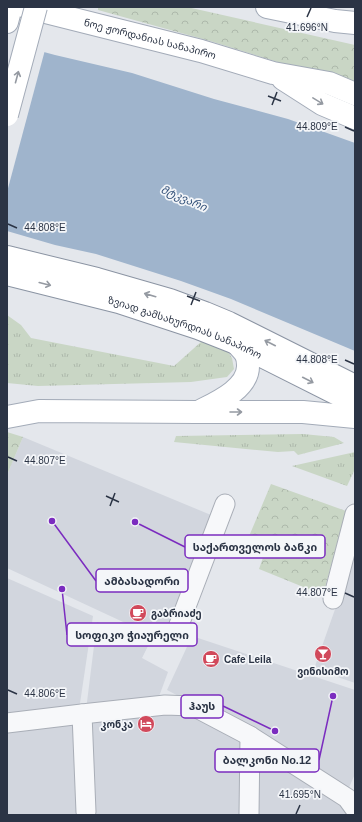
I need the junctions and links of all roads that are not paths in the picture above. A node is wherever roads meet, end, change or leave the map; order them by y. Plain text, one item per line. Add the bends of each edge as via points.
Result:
1 (11, 7) edge
2 (26, 7) edge
3 (36, 7) edge
4 (268, 7) edge
5 (7, 22) edge
6 (345, 22) edge
7 (355, 30) edge
8 (273, 73) junction
9 (355, 94) edge
10 (7, 115) edge
11 (355, 118) edge
12 (7, 257) edge
13 (7, 274) edge
14 (236, 343) junction
15 (332, 384) junction
16 (355, 386) edge
17 (355, 403) edge
18 (7, 404) edge
19 (39, 411) junction
20 (198, 412) junction
21 (303, 412) junction
22 (7, 417) edge
23 (355, 417) edge
24 (225, 504) dead end
25 (355, 514) edge
26 (333, 599) dead end
27 (177, 630) dead end
28 (82, 714) junction
29 (7, 723) edge
30 (250, 736) junction
31 (355, 809) edge
32 (86, 812) dead end
33 (249, 815) edge

1 - 5 main road
2 - 8 main road, ნოე ჟორდანიას სანაპირო via 201,51
10 -> 3 main road, bridge
4 - 6 main road
6 - 7 main road
8 - 9 main road, ნოე ჟორდანიას სანაპირო via 328,83
8 -> 11 main road, ნოე ჟორდანიას სანაპირო via 322,104
15 -> 12 main road, ზვიად გამსახურდიას სანაპირო via 229,323 205,313 97,279
13 -> 14 main road, ზვიად გამსახურდიას სანაპირო via 119,302
14 -> 15 main road, ზვიად გამსახურდიას სანაპირო
14 - 20 main road via 247,358 246,375 241,384 222,400
15 - 16 main road, ზვიად გამსახურდიას სანაპირო
15 - 17 main road, ზვიად გამსახურდიას სანაპირო
15 - 21 main road via 321,402
18 - 19 main road
19 - 20 main road
19 - 22 main road
20 -> 21 main road
21 - 23 main road
24 - 27 street
25 - 26 street
28 - 29 street
28 - 30 street via 165,705 193,706
28 - 32 street
30 - 31 street via 347,798
30 - 33 street

